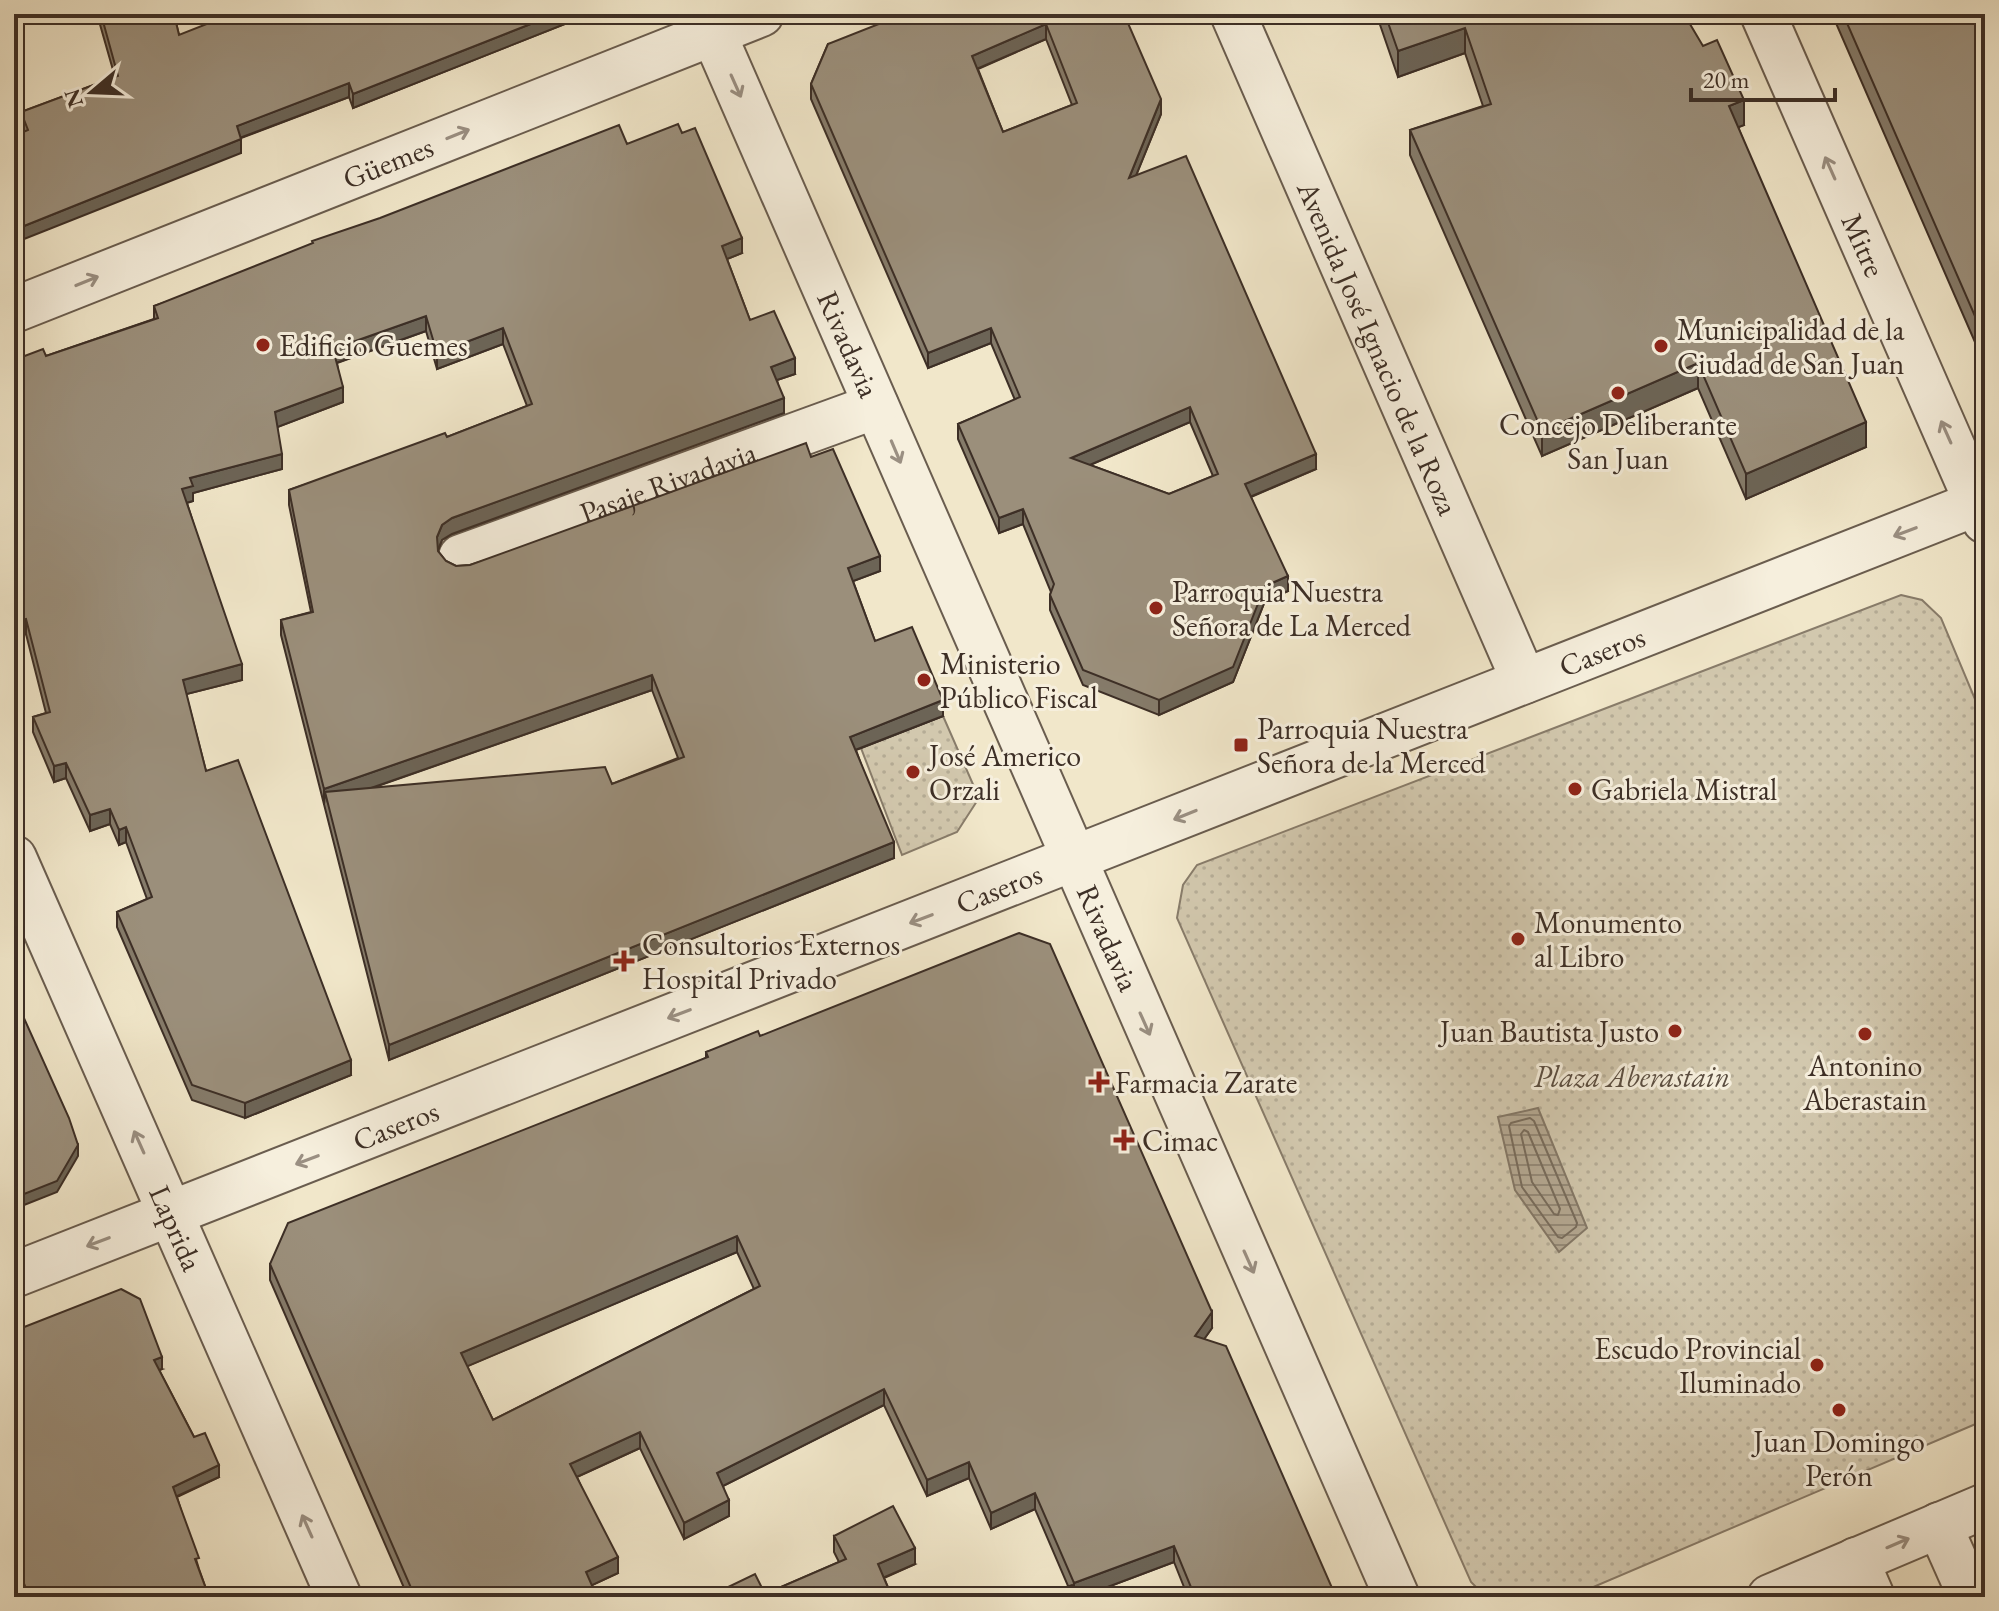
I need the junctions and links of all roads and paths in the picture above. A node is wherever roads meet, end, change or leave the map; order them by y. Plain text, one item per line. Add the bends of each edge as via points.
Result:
1 (761, 14) edge
2 (1233, 14) edge
3 (1763, 14) edge
4 (709, 24) edge
5 (14, 310) edge
6 (876, 406) junction
7 (1982, 508) edge
8 (461, 557) dead end
9 (1524, 681) junction
10 (14, 858) edge
11 (1072, 859) junction
12 (170, 1214) junction
13 (14, 1275) edge
14 (1985, 1506) edge
15 (1939, 1525) junction
16 (1864, 1579) edge
17 (339, 1597) edge
18 (1397, 1597) edge
19 (1770, 1597) edge
20 (1971, 1597) edge

1 - 4 street, Güemes
2 - 9 street, Avenida José Ignacio de la Roza
7 -> 3 street, Mitre
5 -> 4 street, Güemes
4 -> 6 street, Rivadavia
6 - 8 street, Pasaje Rivadavia
6 -> 11 street, Rivadavia
7 -> 9 street, Caseros
9 -> 11 street, Caseros
12 -> 10 street, Laprida
11 -> 12 street, Caseros
11 -> 18 street, Rivadavia
12 -> 13 street, Caseros
17 -> 12 street, Laprida
14 - 15 street
16 -> 15 street
15 - 20 street
16 - 19 street

